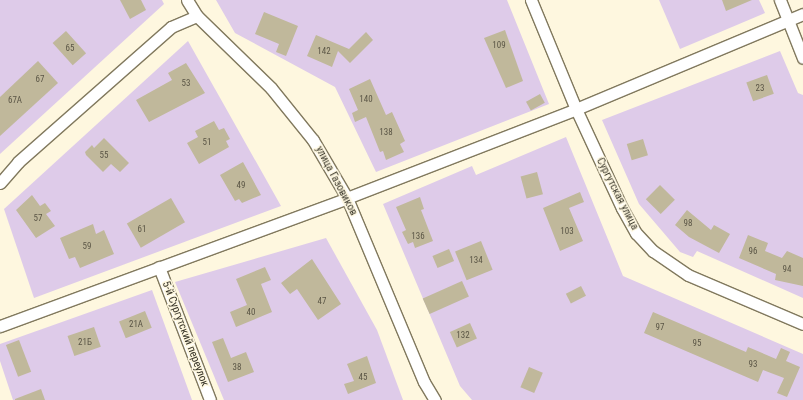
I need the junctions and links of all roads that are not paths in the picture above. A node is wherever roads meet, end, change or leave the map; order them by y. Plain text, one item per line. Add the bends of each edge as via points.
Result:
1 (187, 0) edge
2 (531, 0) edge
3 (780, 0) edge
4 (803, 14) edge
5 (197, 16) junction
6 (788, 20) junction
7 (803, 58) edge
8 (576, 108) junction
9 (0, 183) edge
10 (347, 198) junction
11 (159, 267) junction
12 (803, 324) edge
13 (0, 326) edge
14 (210, 400) edge
15 (435, 400) edge

1 - 5 street, улица Газовиков
2 - 8 street, Сургутская улица
3 - 6 street
4 - 6 street
5 - 9 street via 171,27 18,162
5 - 10 street, улица Газовиков via 271,88 313,140
6 - 7 street
6 - 8 street
8 - 10 street
8 - 12 street, Сургутская улица via 622,208 636,233 653,251 688,275
10 - 11 street
10 - 15 street, улица Газовиков via 424,382
11 - 13 street
11 - 14 street, 5-й Сургутский переулок

